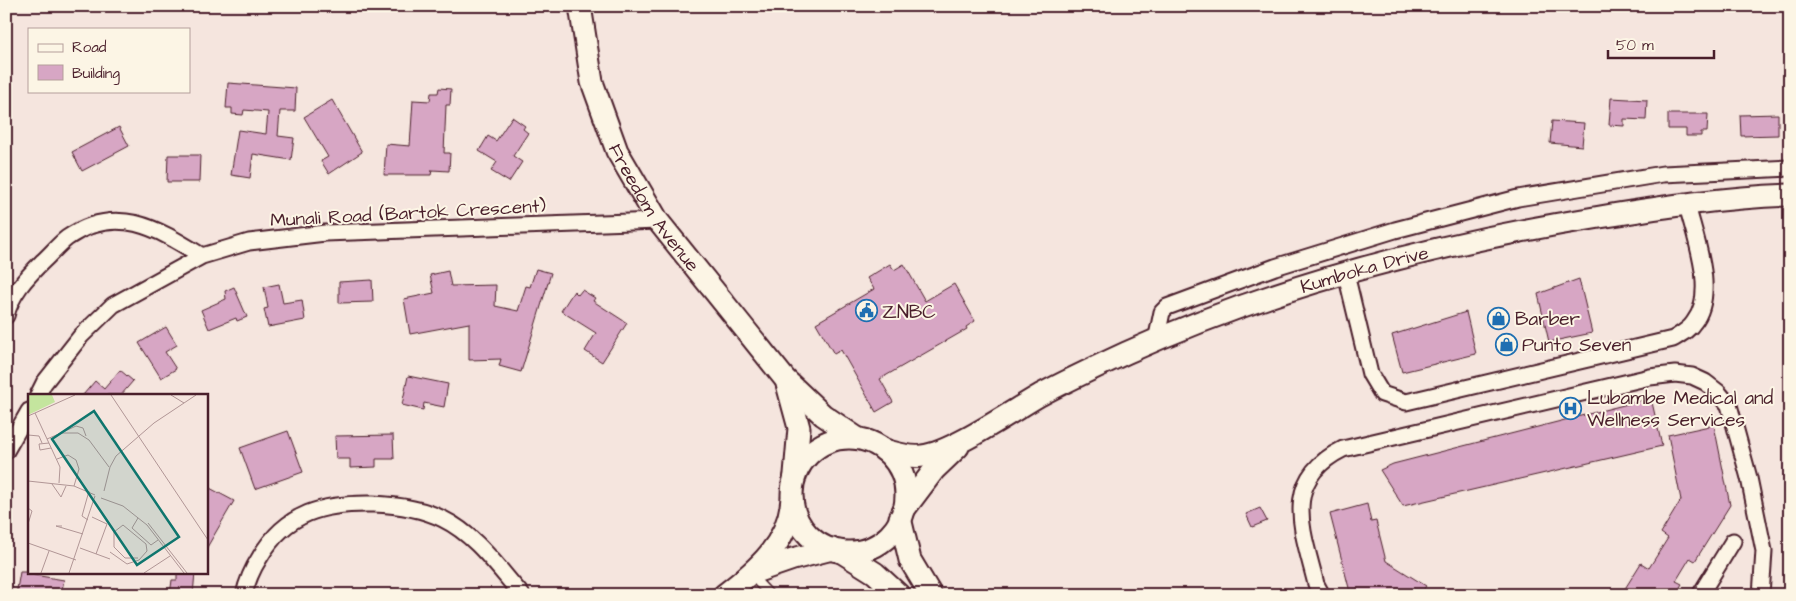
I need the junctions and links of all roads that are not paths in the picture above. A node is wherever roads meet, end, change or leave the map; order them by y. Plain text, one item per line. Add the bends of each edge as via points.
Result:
1 (580, 6) edge
2 (1766, 168) junction
3 (1790, 168) edge
4 (1790, 195) edge
5 (1765, 196) junction
6 (1687, 205) junction
7 (658, 221) junction
8 (202, 256) junction
9 (1275, 267) junction
10 (1346, 274) junction
11 (1284, 293) junction
12 (6, 316) edge
13 (1156, 341) junction
14 (785, 379) junction
15 (39, 394) edge
16 (28, 413) edge
17 (968, 436) junction
18 (857, 438) junction
19 (884, 450) junction
20 (6, 451) edge
21 (794, 486) junction
22 (902, 515) junction
23 (1733, 542) dead end
24 (836, 550) junction
25 (750, 575) junction
26 (928, 592) edge
27 (244, 595) edge
28 (522, 595) edge
29 (724, 595) edge
30 (770, 595) edge
31 (899, 595) edge
32 (1322, 595) edge
33 (1700, 595) edge
34 (1761, 595) edge

1 - 7 main road, Freedom Avenue via 592,82 617,151
2 - 3 street
2 - 5 street
2 - 9 street via 1663,174 1518,198 1395,230
4 - 5 main road, Kumboka Drive
5 - 6 main road, Kumboka Drive
6 - 10 main road, Kumboka Drive via 1473,240
6 - 10 street via 1705,283 1703,305 1696,321 1687,330 1673,339 1406,402 1382,394 1370,374
7 - 8 street, Munali Road (Bartok Crescent) via 325,233 249,242
7 - 14 main road, Freedom Avenue
8 - 12 street via 160,230 138,222 94,225 67,238 28,276 9,303
8 - 15 street, Munali Road (Bartok Crescent) via 113,305 81,336
9 - 11 street
9 - 13 street via 1167,306 1162,312
10 - 11 main road, Kumboka Drive
11 - 13 main road, Kumboka Drive
13 - 17 main road, Kumboka Drive via 1041,394
14 - 18 main road, Freedom Avenue via 823,415
14 - 21 main road, Freedom Avenue via 799,428
16 - 20 street
17 - 19 main road, Kumboka Drive via 924,456
17 - 22 main road, Kumboka Drive via 934,470
18 - 19 main road
18 - 21 main road via 841,438 813,451 802,463
19 - 22 main road via 896,462 904,478 906,495
21 - 24 main road via 795,513 803,529 816,541
21 - 25 main road via 784,532 775,548
22 - 24 main road via 885,539 871,547 856,552
22 - 26 main road via 910,560
23 - 33 street
24 - 25 main road via 771,566
24 - 31 main road via 875,573
25 - 29 main road
25 - 30 lane
27 - 28 street via 267,544 282,528 309,512 332,505 357,504 394,505 442,518 470,536
32 - 34 street via 1316,584 1299,514 1303,490 1314,470 1328,457 1343,449 1650,377 1675,374 1705,382 1729,405 1764,551

